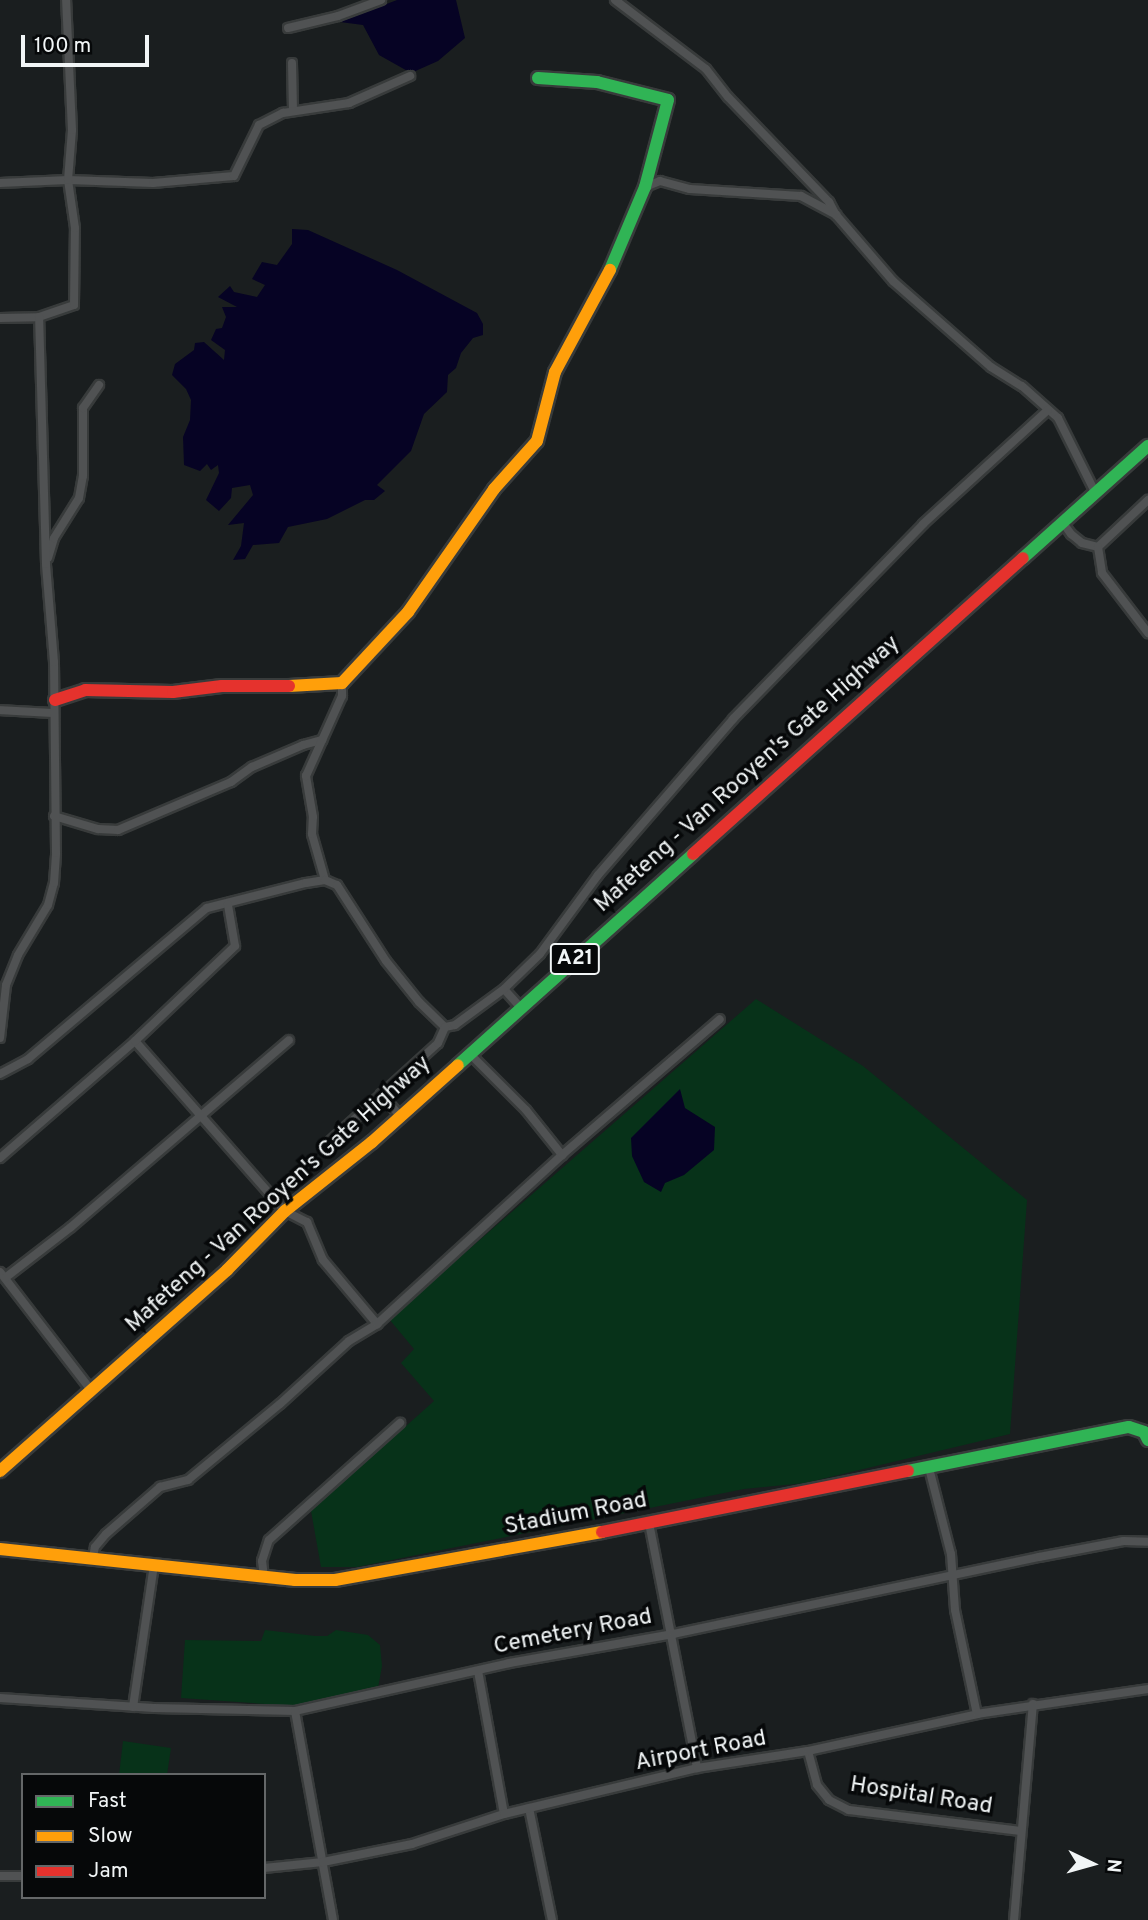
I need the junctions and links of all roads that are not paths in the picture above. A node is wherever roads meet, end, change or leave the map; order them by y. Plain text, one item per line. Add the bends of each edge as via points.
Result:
1 (66, 0) edge
2 (381, 0) edge
3 (615, 0) edge
4 (288, 28) dead end
5 (292, 63) dead end
6 (410, 76) dead end
7 (538, 78) dead end
8 (293, 111) junction
9 (68, 180) junction
10 (0, 183) edge
11 (645, 187) junction
12 (836, 215) junction
13 (39, 317) junction
14 (0, 318) edge
15 (99, 385) dead end
16 (1048, 410) junction
17 (1148, 446) edge
18 (1095, 492) junction
19 (1148, 500) edge
20 (1063, 523) junction
21 (1098, 547) junction
22 (46, 564) junction
23 (1147, 631) edge
24 (342, 683) junction
25 (54, 707) junction
26 (0, 710) edge
27 (322, 740) junction
28 (54, 816) junction
29 (325, 880) junction
30 (228, 905) junction
31 (504, 989) junction
32 (521, 1008) junction
33 (720, 1019) dead end
34 (445, 1027) junction
35 (0, 1038) edge
36 (289, 1040) dead end
37 (135, 1041) junction
38 (469, 1054) junction
39 (0, 1074) edge
40 (381, 1094) junction
41 (400, 1116) junction
42 (200, 1117) junction
43 (326, 1145) dead end
44 (562, 1155) junction
45 (0, 1157) edge
46 (285, 1211) junction
47 (2, 1275) edge
48 (377, 1324) junction
49 (91, 1390) junction
50 (400, 1423) dead end
51 (1148, 1440) edge
52 (929, 1468) junction
53 (0, 1471) edge
54 (649, 1523) junction
55 (1148, 1542) edge
56 (0, 1549) edge
57 (93, 1557) junction
58 (154, 1564) junction
59 (954, 1575) junction
60 (264, 1577) junction
61 (673, 1634) junction
62 (478, 1671) junction
63 (1148, 1689) edge
64 (0, 1698) edge
65 (1033, 1704) junction
66 (133, 1707) junction
67 (295, 1711) junction
68 (977, 1714) junction
69 (808, 1751) junction
70 (698, 1769) junction
71 (529, 1808) junction
72 (504, 1814) junction
73 (1021, 1831) junction
74 (323, 1862) junction
75 (266, 1868) edge
76 (0, 1876) edge
77 (21, 1876) edge
78 (333, 1920) edge
79 (552, 1920) edge
80 (1014, 1920) edge

1 - 9 street via 71,105
2 - 4 street
3 - 12 street via 706,69
5 - 8 street
6 - 8 street via 349,103
7 - 11 street via 597,82 668,100
8 - 9 street via 259,125 234,176 153,183
9 - 10 street
9 - 13 street via 75,228 74,305
11 - 12 street via 660,181 690,189 801,196
11 - 24 street via 616,259 555,372 537,440 494,489 408,612
12 - 16 street via 893,281 990,367 1022,386
13 - 14 street
13 - 22 street
15 - 22 street via 83,408 79,498 54,538
16 - 18 street via 1058,418
16 - 31 street via 923,524 778,670 598,875 540,954
17 - 18 street, Mafeteng - Van Rooyen's Gate Highway / A21
18 - 20 street, Mafeteng - Van Rooyen's Gate Highway / A21
19 - 21 street
20 - 21 street via 1082,543
20 - 32 street, Mafeteng - Van Rooyen's Gate Highway / A21
21 - 23 street via 1102,572
22 - 25 street
24 - 25 street via 173,692 85,690
24 - 27 street via 342,696
25 - 26 street
25 - 28 street
27 - 28 street via 277,756 221,787 118,830
27 - 29 street via 306,776 312,834
28 - 35 street via 54,883 48,905 6,985
29 - 30 street
29 - 34 street via 337,884 386,961
30 - 37 street via 235,946
30 - 39 street via 207,908 28,1059
31 - 32 street
31 - 34 street
32 - 38 street, Mafeteng - Van Rooyen's Gate Highway / A21
33 - 44 street
34 - 40 street via 438,1043
36 - 42 street
37 - 42 street
37 - 45 street
38 - 41 street, Mafeteng - Van Rooyen's Gate Highway / A21
38 - 44 street via 526,1110
40 - 41 street
40 - 43 street
41 - 46 street, Mafeteng - Van Rooyen's Gate Highway / A21
42 - 46 street
42 - 47 street via 71,1227
44 - 48 street
46 - 48 street via 307,1222 323,1260
46 - 49 street, Mafeteng - Van Rooyen's Gate Highway / A21 via 227,1270
47 - 49 street
48 - 57 street via 349,1341 188,1480 160,1487 106,1534
49 - 53 street, Mafeteng - Van Rooyen's Gate Highway / A21
50 - 60 street via 269,1540 262,1561
51 - 52 street, Stadium Road via 1144,1432 1129,1427
52 - 54 street, Stadium Road
52 - 59 street
54 - 60 street, Stadium Road via 335,1580
54 - 61 street
55 - 59 street, Cemetery Road via 1124,1541
56 - 57 street, Stadium Road
57 - 58 street, Stadium Road
58 - 60 street, Stadium Road
58 - 66 street
59 - 61 street, Cemetery Road
59 - 68 street via 955,1610
61 - 62 street, Cemetery Road
61 - 70 street
62 - 67 street, Cemetery Road
62 - 72 street
63 - 65 street, Airport Road
64 - 66 street, Cemetery Road
65 - 68 street, Airport Road
65 - 73 street
66 - 67 street, Cemetery Road
67 - 74 street
68 - 69 street, Airport Road
69 - 70 street, Airport Road
69 - 73 street, Hospital Road via 817,1784 829,1800 849,1810
70 - 71 street, Airport Road
71 - 72 street, Airport Road
71 - 79 street
72 - 74 street, Airport Road via 412,1844
73 - 80 street
74 - 75 street, Airport Road
74 - 78 street
76 - 77 street

